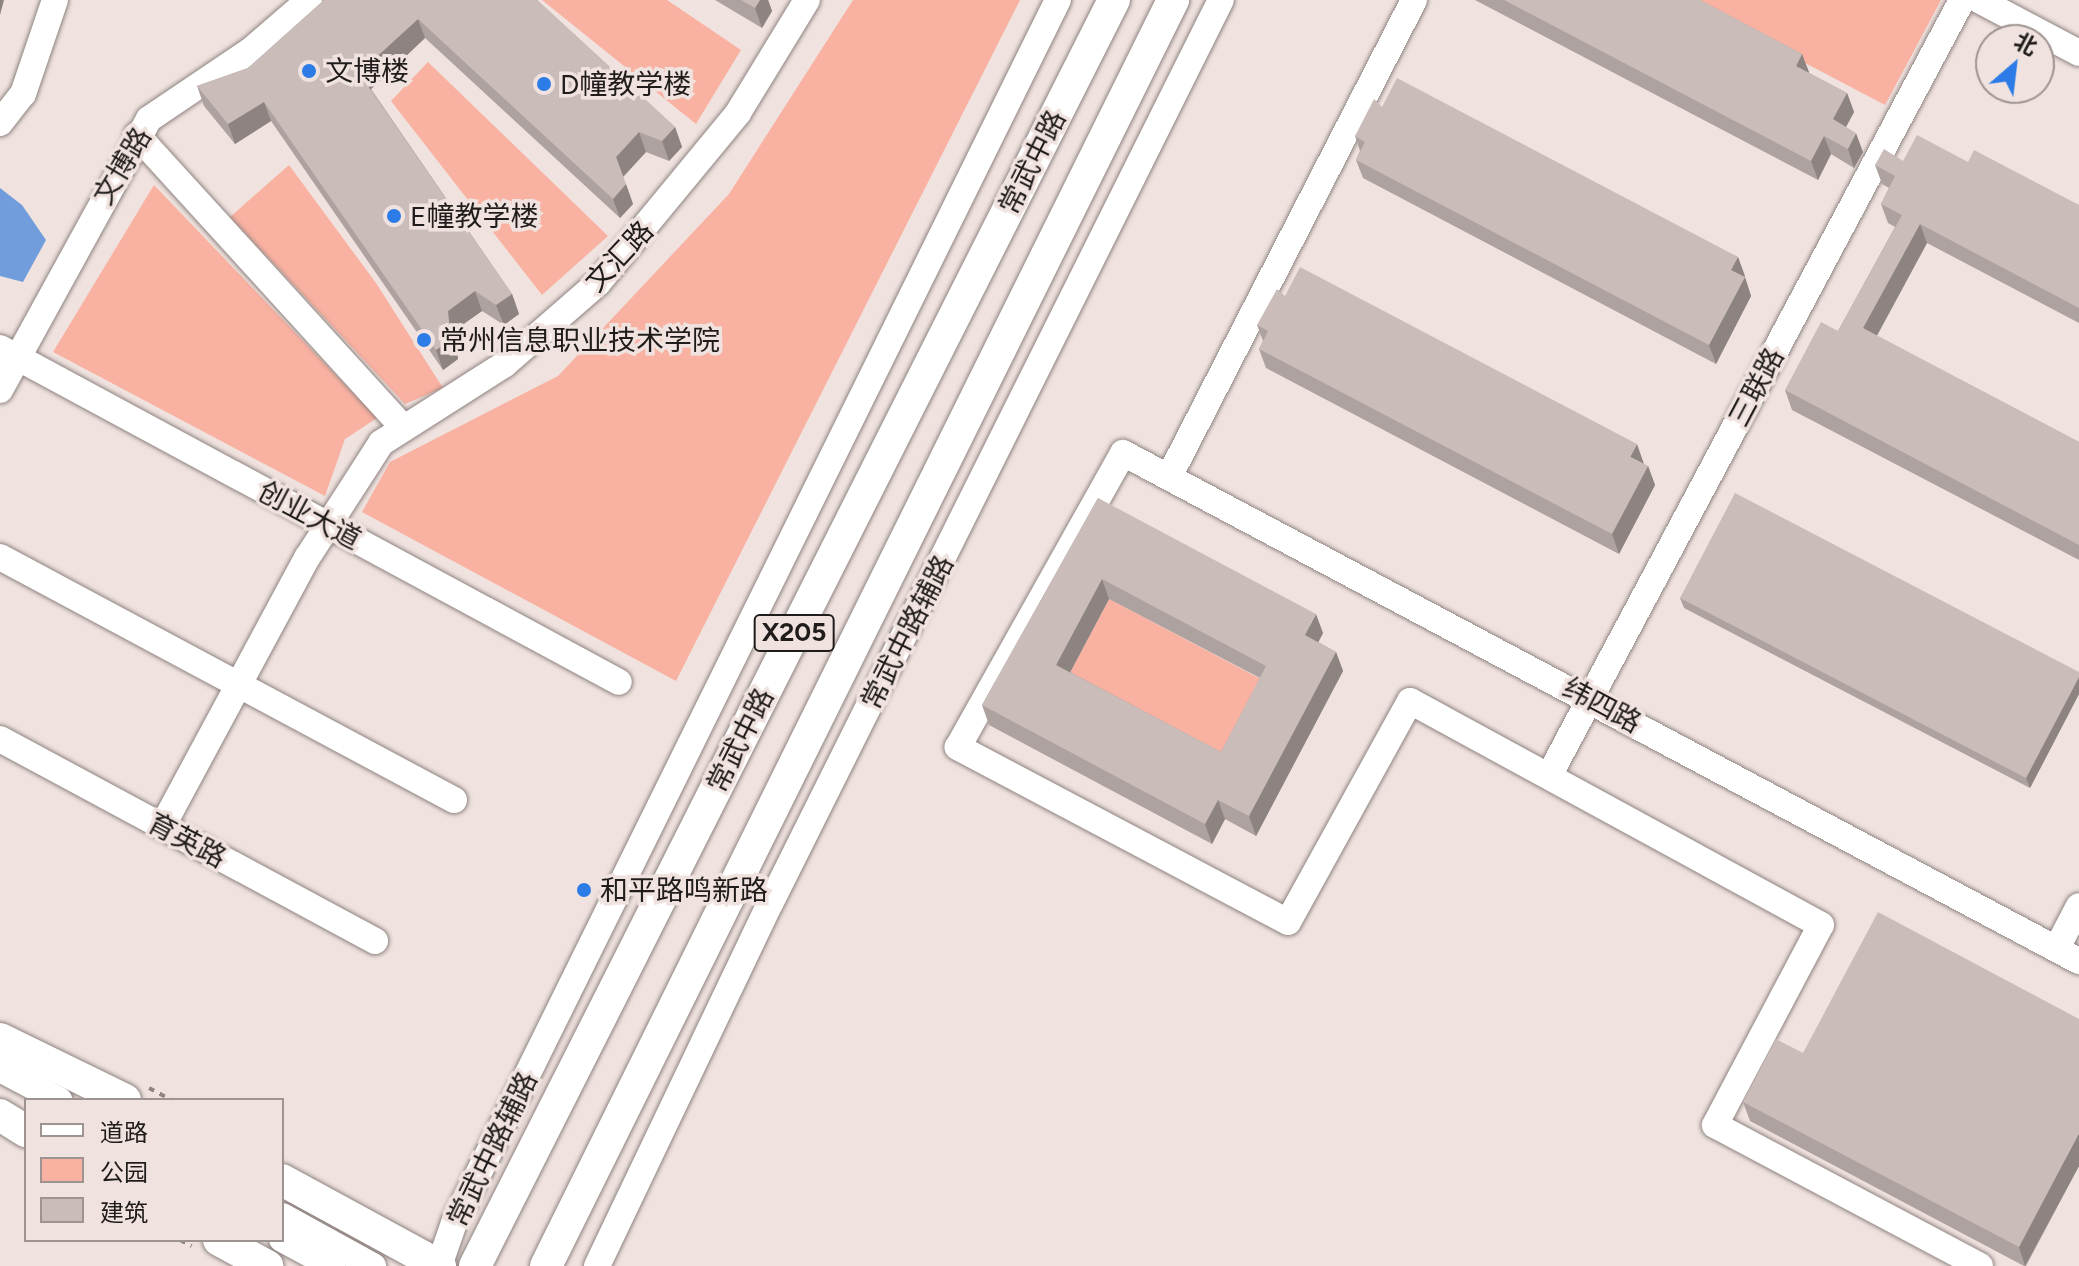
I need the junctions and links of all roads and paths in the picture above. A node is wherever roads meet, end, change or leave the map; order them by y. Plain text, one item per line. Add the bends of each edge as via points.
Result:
1 (55, 0) edge
2 (309, 0) edge
3 (807, 0) edge
4 (1058, 0) edge
5 (1114, 0) edge
6 (1173, 0) edge
7 (1221, 0) edge
8 (1414, 0) edge
9 (1962, 0) edge
10 (1979, 0) edge
11 (2079, 53) edge
12 (0, 123) edge
13 (137, 135) junction
14 (8, 353) edge
15 (0, 390) edge
16 (404, 428) junction
17 (1169, 477) junction
18 (327, 524) junction
19 (0, 557) edge
20 (619, 682) dead end
21 (239, 685) junction
22 (1591, 699) junction
23 (0, 739) edge
24 (1550, 774) junction
25 (454, 800) dead end
26 (162, 827) junction
27 (2079, 906) edge
28 (375, 941) dead end
29 (2068, 954) edge
30 (0, 1039) edge
31 (0, 1069) edge
32 (0, 1086) edge
33 (55, 1098) edge
34 (121, 1098) edge
35 (24, 1099) edge
36 (0, 1115) edge
37 (24, 1130) edge
38 (284, 1181) edge
39 (284, 1217) edge
40 (284, 1240) edge
41 (223, 1242) edge
42 (267, 1266) edge
43 (332, 1266) edge
44 (373, 1266) edge
45 (439, 1266) edge
46 (475, 1266) edge
47 (546, 1266) edge
48 (597, 1266) edge
49 (1980, 1266) edge

1 - 12 street via 23,94
2 - 13 street, 文博路 via 250,51 149,119
3 - 16 street, 文汇路 via 738,113 598,283 505,364
4 - 45 street, 常武中路辅路 via 454,1223
5 - 46 main road, 常武中路 / X205
6 - 47 main road, 常武中路 / X205
7 - 48 street, 常武中路辅路 via 770,904
8 - 17 street
9 - 22 street, 三联路
10 - 11 street
13 - 14 street, 文博路
13 - 16 street
14 - 15 street, 文博路
14 - 18 street, 创业大道
16 - 18 street, 文汇路 via 372,455
17 - 22 street, 纬四路
17 - 24 street, 纬四路 via 1123,453 958,747 1288,922 1410,701
18 - 20 street, 创业大道
18 - 21 street, 文汇路
19 - 21 street
21 - 25 street
21 - 26 street, 文汇路
22 - 24 street, 三联路
22 - 29 street, 纬四路
23 - 26 street, 育英路
24 - 49 street via 1821,925 1715,1125
26 - 28 street, 育英路
27 - 29 street
30 - 34 main road
31 - 33 street
32 - 35 street
36 - 37 main road
38 - 45 main road
39 - 44 street
40 - 43 street
41 - 42 main road

